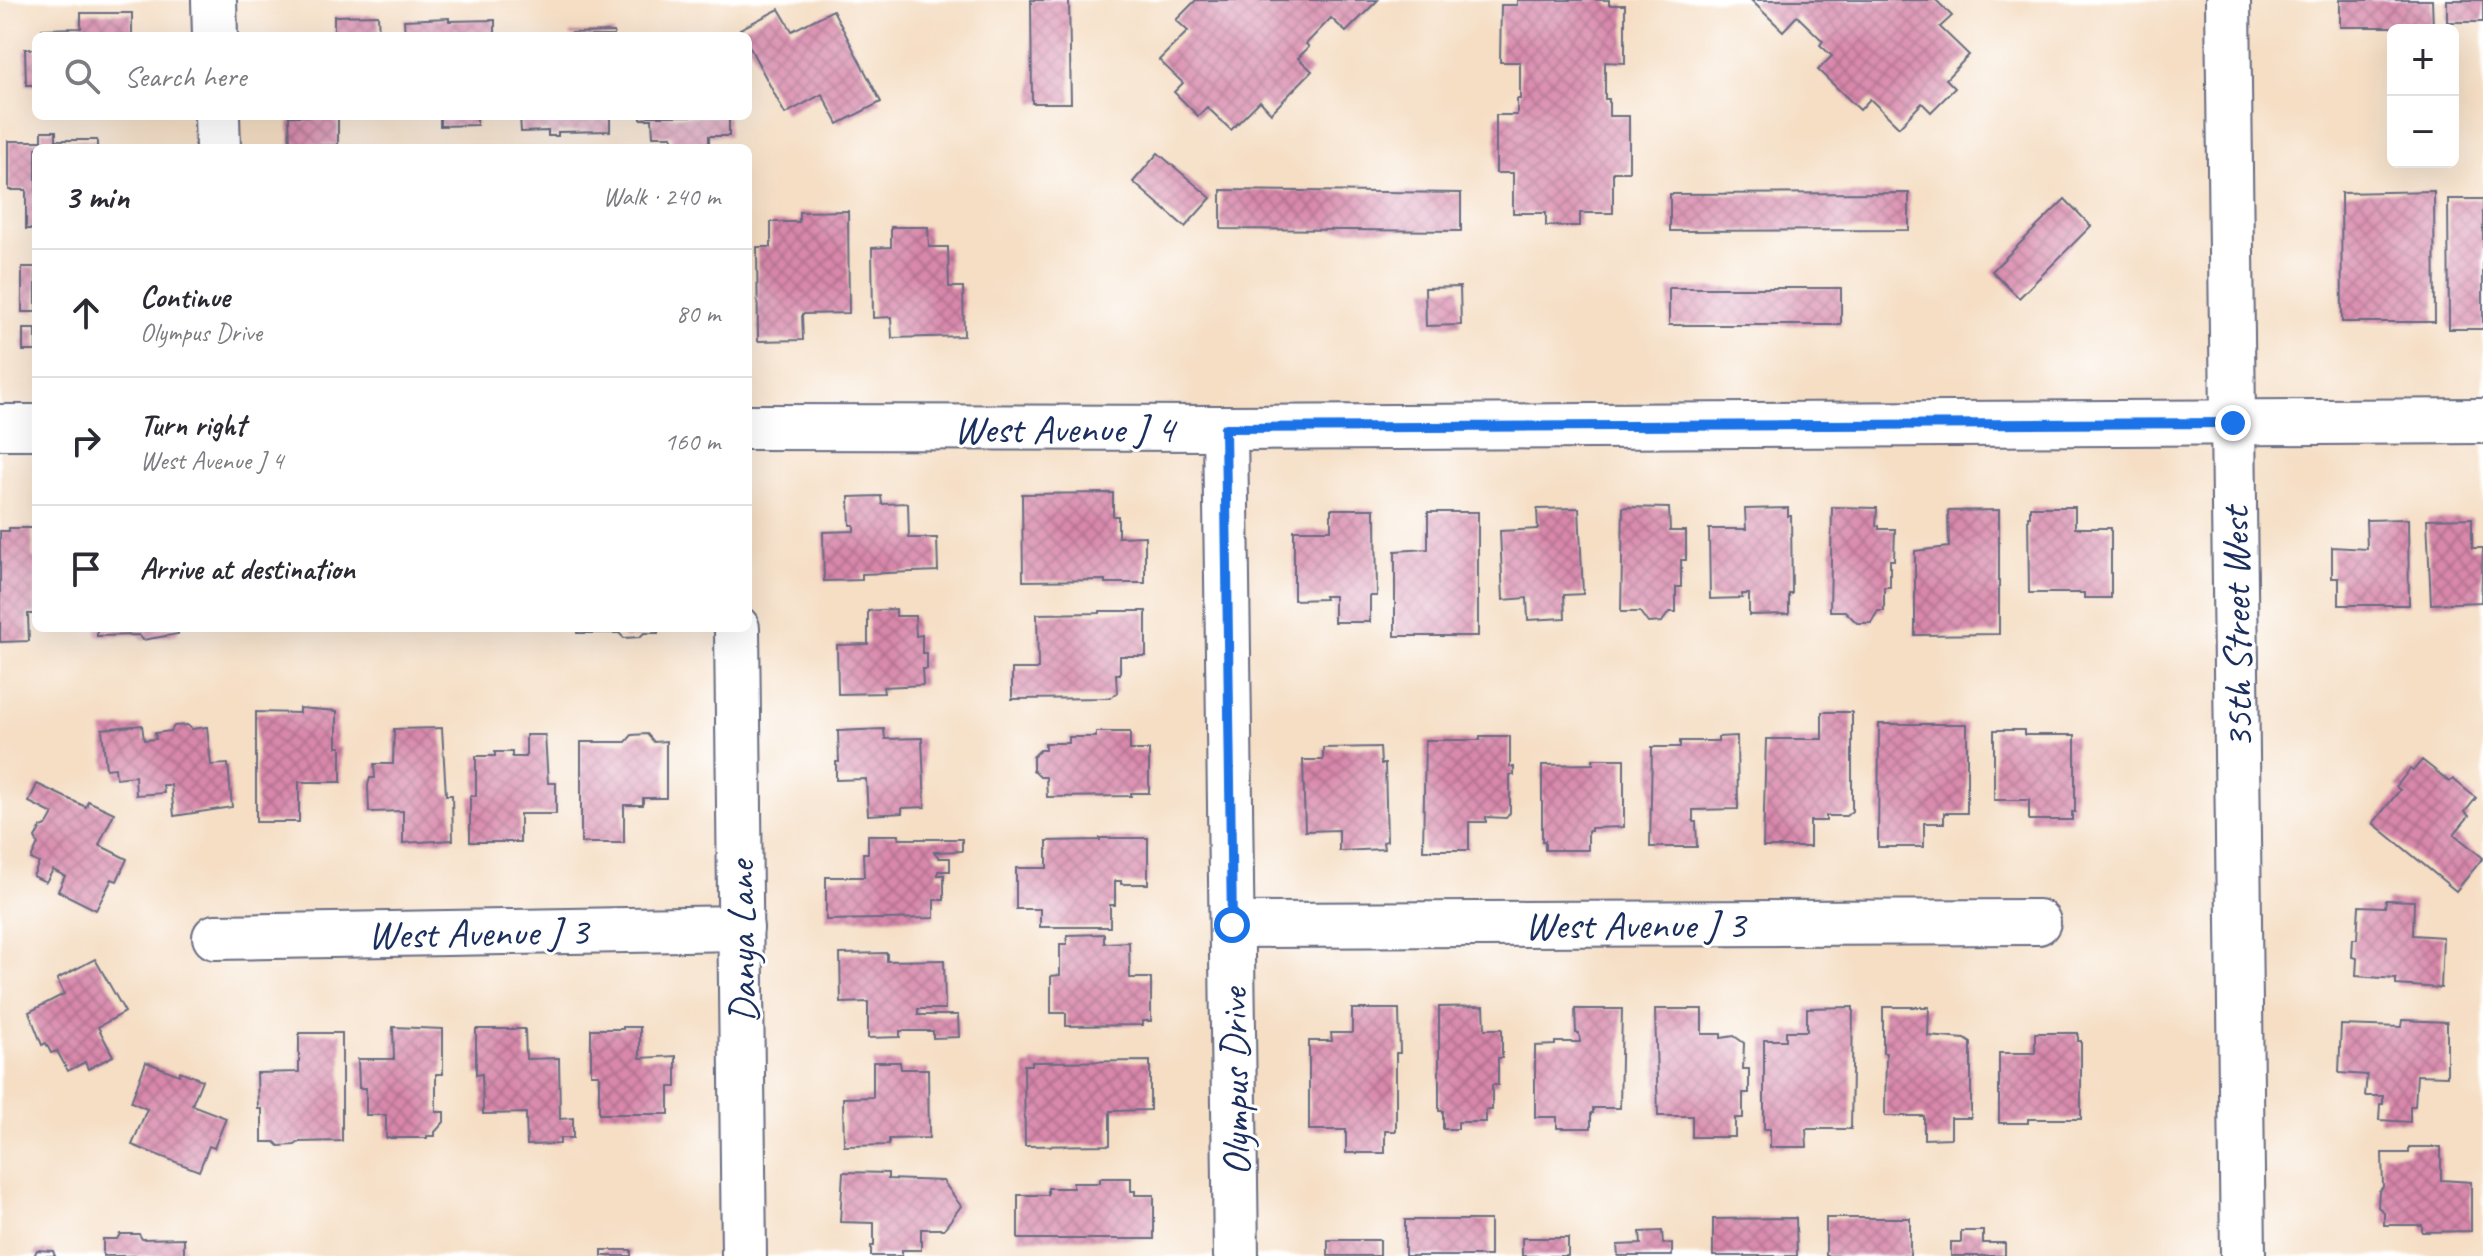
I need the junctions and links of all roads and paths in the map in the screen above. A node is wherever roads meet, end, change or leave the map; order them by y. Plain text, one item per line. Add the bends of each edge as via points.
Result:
1 (214, 0) edge
2 (2228, 0) edge
3 (215, 32) edge
4 (217, 120) edge
5 (218, 144) edge
6 (2483, 421) edge
7 (2233, 423) junction
8 (0, 427) edge
9 (32, 427) edge
10 (752, 427) edge
11 (1225, 428) junction
12 (737, 632) edge
13 (2038, 922) dead end
14 (1232, 925) junction
15 (741, 928) junction
16 (215, 937) dead end
17 (744, 1256) edge
18 (1236, 1256) edge
19 (2243, 1256) edge

1 - 3 street
2 - 7 street, 35th Street West
4 - 5 street
6 - 7 street, West Avenue J 4
7 - 11 street, West Avenue J 4
7 - 19 street, 35th Street West
8 - 9 street
10 - 11 street, West Avenue J 4
11 - 14 street, Olympus Drive
12 - 15 street, Danya Lane
13 - 14 street, West Avenue J 3
14 - 18 street, Olympus Drive
15 - 16 street, West Avenue J 3
15 - 17 street, Danya Lane

